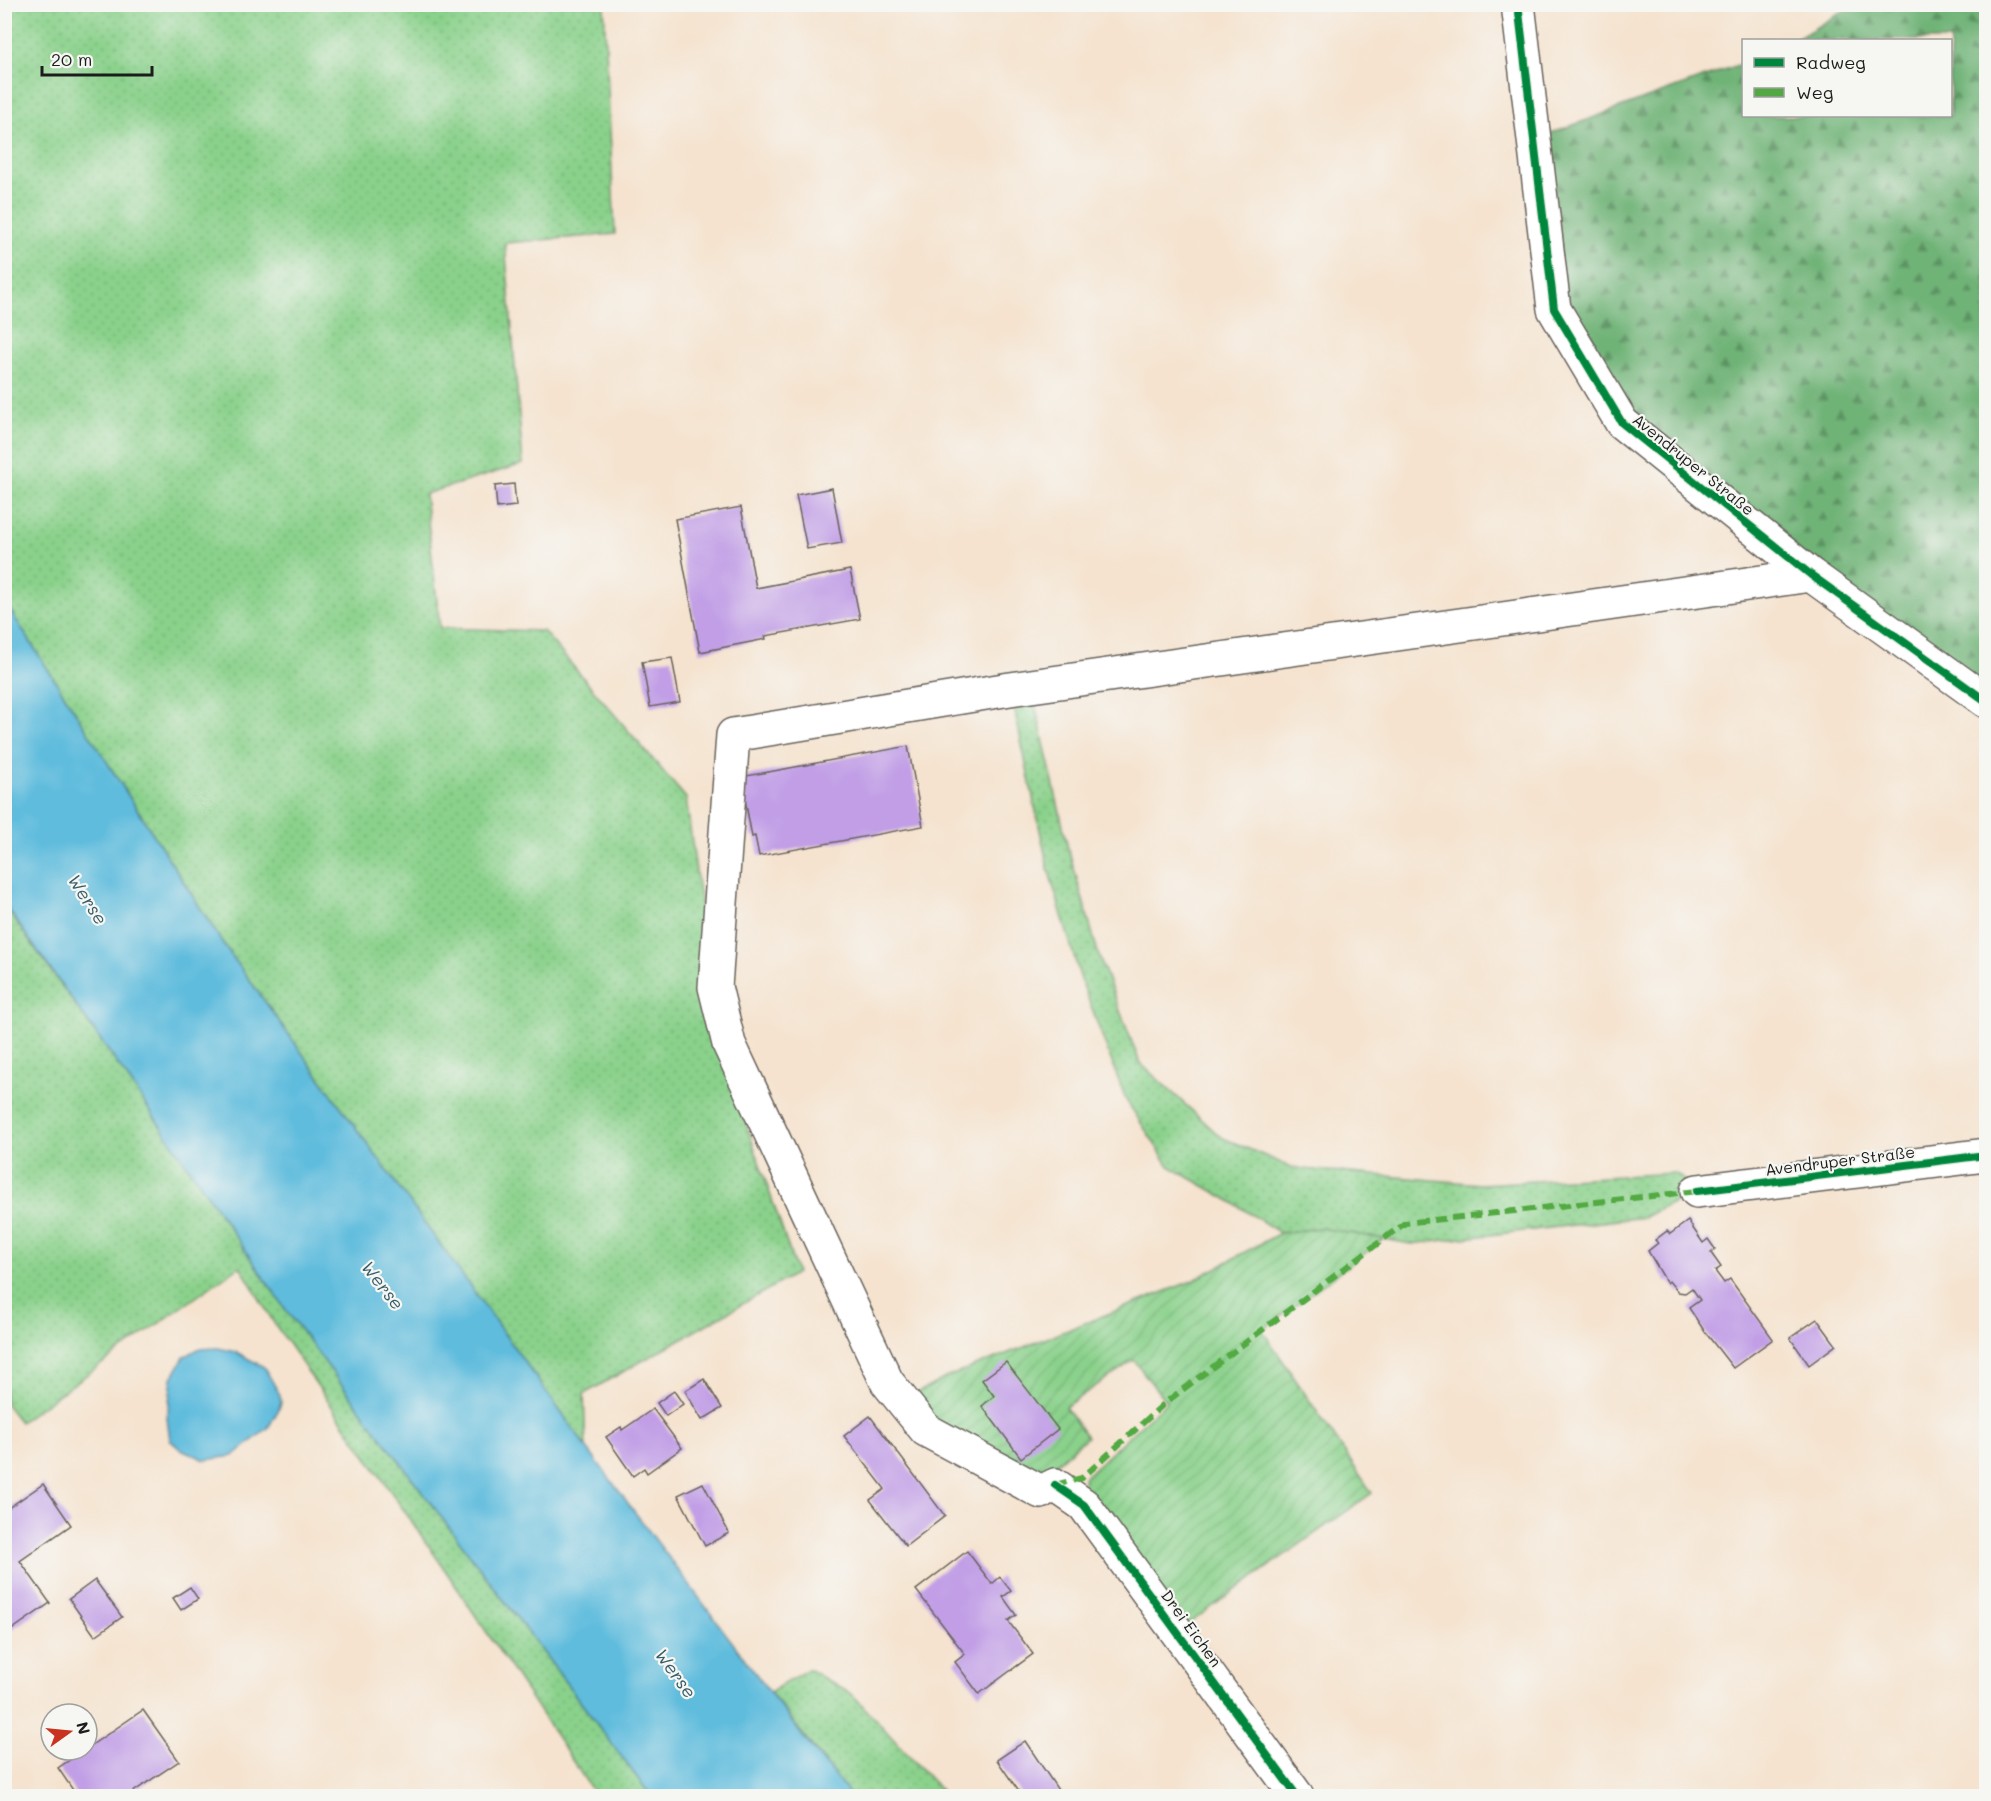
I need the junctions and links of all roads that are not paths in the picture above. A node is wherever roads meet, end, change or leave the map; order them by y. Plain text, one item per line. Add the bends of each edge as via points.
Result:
1 (1518, 4) edge
2 (1811, 575) junction
3 (1986, 701) edge
4 (1986, 1155) edge
5 (1696, 1191) dead end
6 (1297, 1797) edge

1 - 2 street, Avendruper Straße via 1554,309 1622,423
2 - 3 street, Avendruper Straße
2 - 6 street, Drei Eichen via 1010,689 733,735 715,987 729,1044 887,1382 926,1430 1041,1492 1055,1485 1084,1505
4 - 5 street, Avendruper Straße

